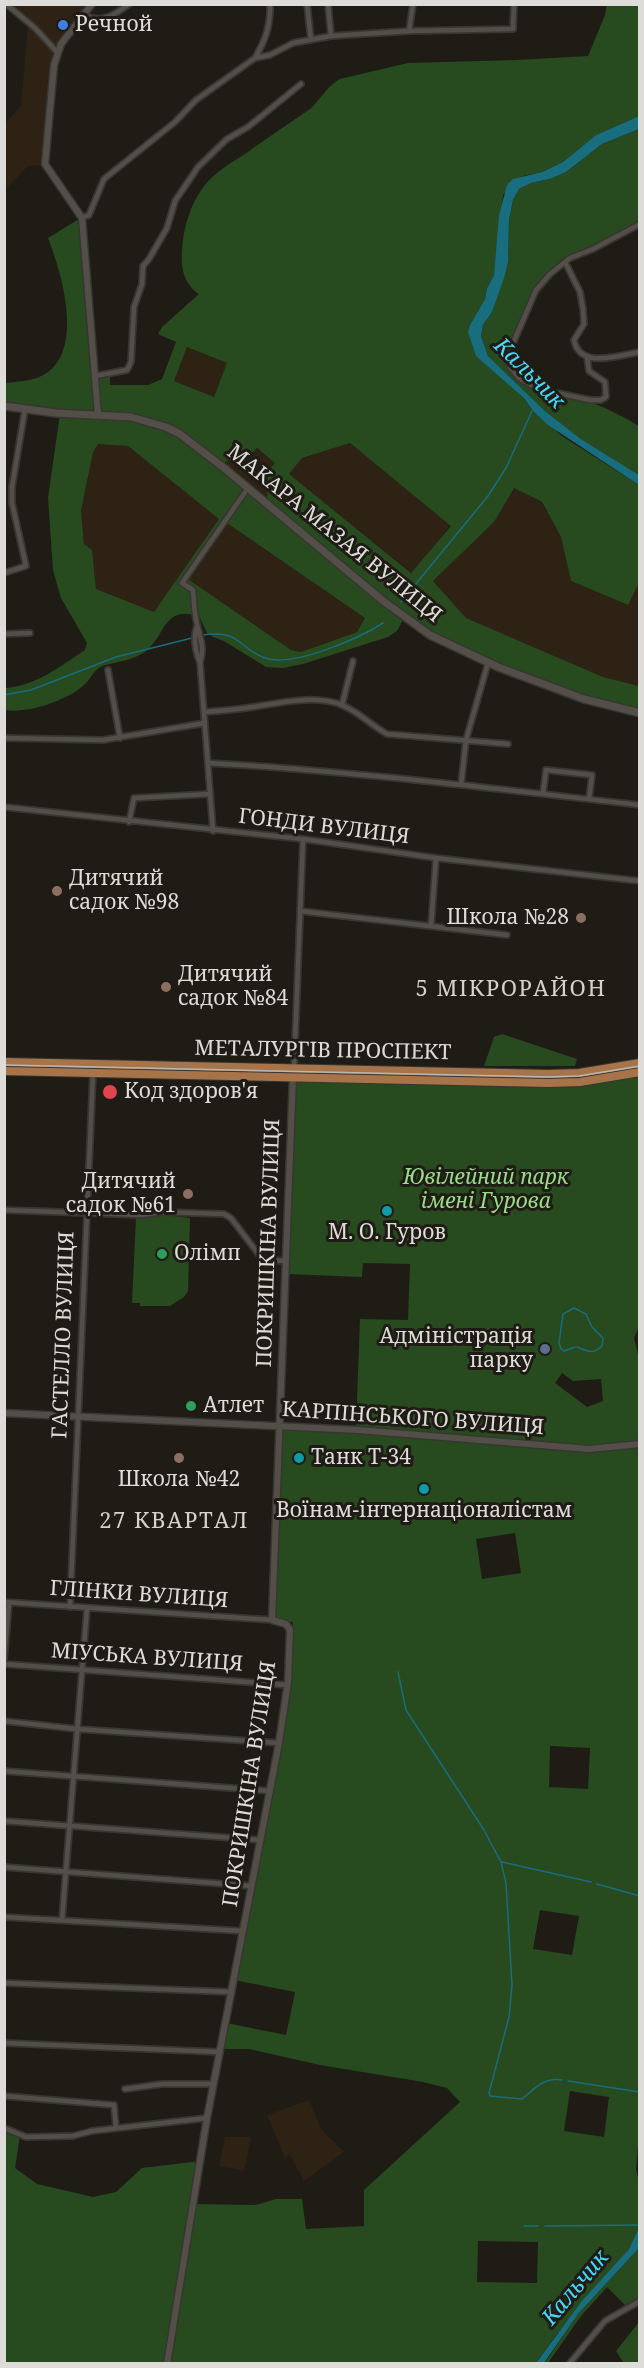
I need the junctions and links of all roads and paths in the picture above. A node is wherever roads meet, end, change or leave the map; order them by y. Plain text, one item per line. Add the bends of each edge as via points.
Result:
1 (6, 4) edge
2 (92, 4) edge
3 (129, 4) edge
4 (270, 4) edge
5 (307, 4) edge
6 (328, 4) edge
7 (413, 4) edge
8 (514, 4) edge
9 (84, 15) junction
10 (409, 31) junction
11 (331, 36) junction
12 (311, 40) junction
13 (57, 52) junction
14 (255, 58) junction
15 (302, 84) dead end
16 (82, 218) junction
17 (639, 224) edge
18 (565, 262) junction
19 (639, 352) edge
20 (587, 357) junction
21 (95, 376) junction
22 (4, 406) edge
23 (25, 408) junction
24 (98, 415) junction
25 (248, 488) junction
26 (4, 573) edge
27 (30, 633) dead end
28 (4, 634) edge
29 (353, 661) dead end
30 (488, 663) junction
31 (108, 670) dead end
32 (342, 705) junction
33 (204, 712) junction
34 (639, 713) edge
35 (205, 723) junction
36 (4, 738) edge
37 (120, 738) junction
38 (466, 741) junction
39 (508, 744) dead end
40 (208, 763) junction
41 (460, 785) junction
42 (210, 794) junction
43 (543, 794) junction
44 (589, 800) junction
45 (639, 805) edge
46 (4, 807) edge
47 (129, 822) junction
48 (213, 831) junction
49 (303, 839) junction
50 (436, 858) junction
51 (639, 881) edge
52 (300, 911) junction
53 (430, 926) junction
54 (507, 935) dead end
55 (4, 1062) edge
56 (639, 1063) edge
57 (93, 1068) junction
58 (4, 1071) edge
59 (639, 1072) edge
60 (294, 1073) junction
61 (4, 1210) edge
62 (87, 1213) junction
63 (286, 1261) junction
64 (4, 1413) edge
65 (79, 1417) junction
66 (280, 1425) junction
67 (639, 1444) edge
68 (7, 1603) edge
69 (70, 1607) junction
70 (87, 1608) junction
71 (272, 1620) junction
72 (4, 1662) edge
73 (82, 1669) junction
74 (287, 1685) junction
75 (4, 1721) edge
76 (77, 1730) junction
77 (279, 1743) junction
78 (4, 1771) edge
79 (74, 1776) junction
80 (271, 1791) junction
81 (4, 1821) edge
82 (70, 1826) junction
83 (261, 1840) junction
84 (4, 1867) edge
85 (66, 1872) junction
86 (252, 1886) junction
87 (4, 1917) edge
88 (62, 1920) junction
89 (243, 1931) junction
90 (4, 1983) edge
91 (232, 1992) junction
92 (4, 2043) edge
93 (220, 2052) junction
94 (214, 2084) junction
95 (125, 2089) dead end
96 (4, 2096) edge
97 (207, 2118) junction
98 (4, 2128) edge
99 (116, 2128) junction
100 (639, 2301) edge
101 (167, 2364) edge
102 (569, 2364) edge

1 - 13 street
2 - 9 street
3 - 9 street via 104,19
4 - 14 street via 269,28
5 - 12 street
6 - 11 street
7 - 10 street
8 - 10 street via 513,29
9 - 13 street
10 - 11 street
11 - 12 street
12 - 14 street
13 - 16 street via 45,164
14 - 16 street via 196,100 175,122 104,179 89,214
15 - 21 street via 227,139 198,167 175,201 167,228 142,266 142,284 134,307 131,362 127,370
16 - 21 street
17 - 18 street
18 - 20 street via 580,292 583,309 584,324 574,344
18 - 20 street via 538,287 507,360 518,377 533,387 590,400 603,399 605,382 589,371
19 - 20 street via 609,359
21 - 24 street
22 - 23 main road, МАКАРА МАЗАЯ ВУЛИЦЯ
23 - 24 main road, МАКАРА МАЗАЯ ВУЛИЦЯ
23 - 26 street via 12,503 26,566
24 - 25 main road, МАКАРА МАЗАЯ ВУЛИЦЯ via 131,417 166,427 193,443
25 - 30 main road, МАКАРА МАЗАЯ ВУЛИЦЯ via 404,617 430,635
25 - 33 street via 182,583 193,590 203,655 200,662
27 - 28 street
29 - 32 street
30 - 34 main road, МАКАРА МАЗАЯ ВУЛИЦЯ via 584,699
30 - 38 street
31 - 37 street
32 - 33 street via 289,701
32 - 38 street via 375,728 400,736
33 - 35 street
35 - 37 street
35 - 40 street
36 - 37 street
38 - 39 street
38 - 41 street
40 - 41 street
40 - 42 street
41 - 43 street
42 - 47 street via 134,798
42 - 48 street
43 - 44 street
43 - 44 street via 546,770 592,775
44 - 45 street
46 - 47 street, ГОНДИ ВУЛИЦЯ
47 - 48 street, ГОНДИ ВУЛИЦЯ
48 - 49 street, ГОНДИ ВУЛИЦЯ
49 - 50 street, ГОНДИ ВУЛИЦЯ
49 - 52 street, ПОКРИШКІНА ВУЛИЦЯ
50 - 51 street, ГОНДИ ВУЛИЦЯ
50 - 53 street
52 - 53 street
52 - 60 street, ПОКРИШКІНА ВУЛИЦЯ
53 - 54 street
55 - 57 main road, МЕТАЛУРГІВ ПРОСПЕКТ
56 - 60 main road, МЕТАЛУРГІВ ПРОСПЕКТ via 558,1074
57 - 58 main road, МЕТАЛУРГІВ ПРОСПЕКТ
57 - 60 main road, МЕТАЛУРГІВ ПРОСПЕКТ
57 - 62 street, ГАСТЕЛЛО ВУЛИЦЯ
59 - 60 main road, МЕТАЛУРГІВ ПРОСПЕКТ via 558,1083
60 - 63 street, ПОКРИШКІНА ВУЛИЦЯ
61 - 62 street
62 - 63 street via 224,1214 263,1260
62 - 65 street, ГАСТЕЛЛО ВУЛИЦЯ
63 - 66 street, ПОКРИШКІНА ВУЛИЦЯ
64 - 65 street, КАРПІНСЬКОГО ВУЛИЦЯ
65 - 66 street, КАРПІНСЬКОГО ВУЛИЦЯ
65 - 69 street, ГАСТЕЛЛО ВУЛИЦЯ
66 - 67 street, КАРПІНСЬКОГО ВУЛИЦЯ via 589,1449
66 - 71 street, ПОКРИШКІНА ВУЛИЦЯ
68 - 69 street, ГЛІНКИ ВУЛИЦЯ
68 - 72 street, МІУСЬКА ВУЛИЦЯ
69 - 70 street, ГЛІНКИ ВУЛИЦЯ
70 - 71 street, ГЛІНКИ ВУЛИЦЯ
70 - 73 street
71 - 74 street, ПОКРИШКІНА ВУЛИЦЯ via 286,1623 290,1630
72 - 73 street, МІУСЬКА ВУЛИЦЯ
73 - 74 street, МІУСЬКА ВУЛИЦЯ
73 - 76 street
74 - 77 street, ПОКРИШКІНА ВУЛИЦЯ
75 - 76 street
76 - 77 street
76 - 79 street
77 - 80 street, ПОКРИШКІНА ВУЛИЦЯ
78 - 79 street
79 - 80 street
79 - 82 street
80 - 83 street, ПОКРИШКІНА ВУЛИЦЯ
81 - 82 street
82 - 83 street
82 - 85 street
83 - 86 street, ПОКРИШКІНА ВУЛИЦЯ
84 - 85 street
85 - 86 street
85 - 88 street
86 - 89 street, ПОКРИШКІНА ВУЛИЦЯ
87 - 88 street
88 - 89 street
89 - 91 street, ПОКРИШКІНА ВУЛИЦЯ
90 - 91 street
91 - 93 street, ПОКРИШКІНА ВУЛИЦЯ
92 - 93 street
93 - 94 street, ПОКРИШКІНА ВУЛИЦЯ
94 - 95 street
94 - 97 street, ПОКРИШКІНА ВУЛИЦЯ
96 - 99 street via 114,2105
97 - 99 street
97 - 101 street, ПОКРИШКІНА ВУЛИЦЯ
98 - 99 street via 33,2137 73,2136
100 - 102 street via 605,2321

